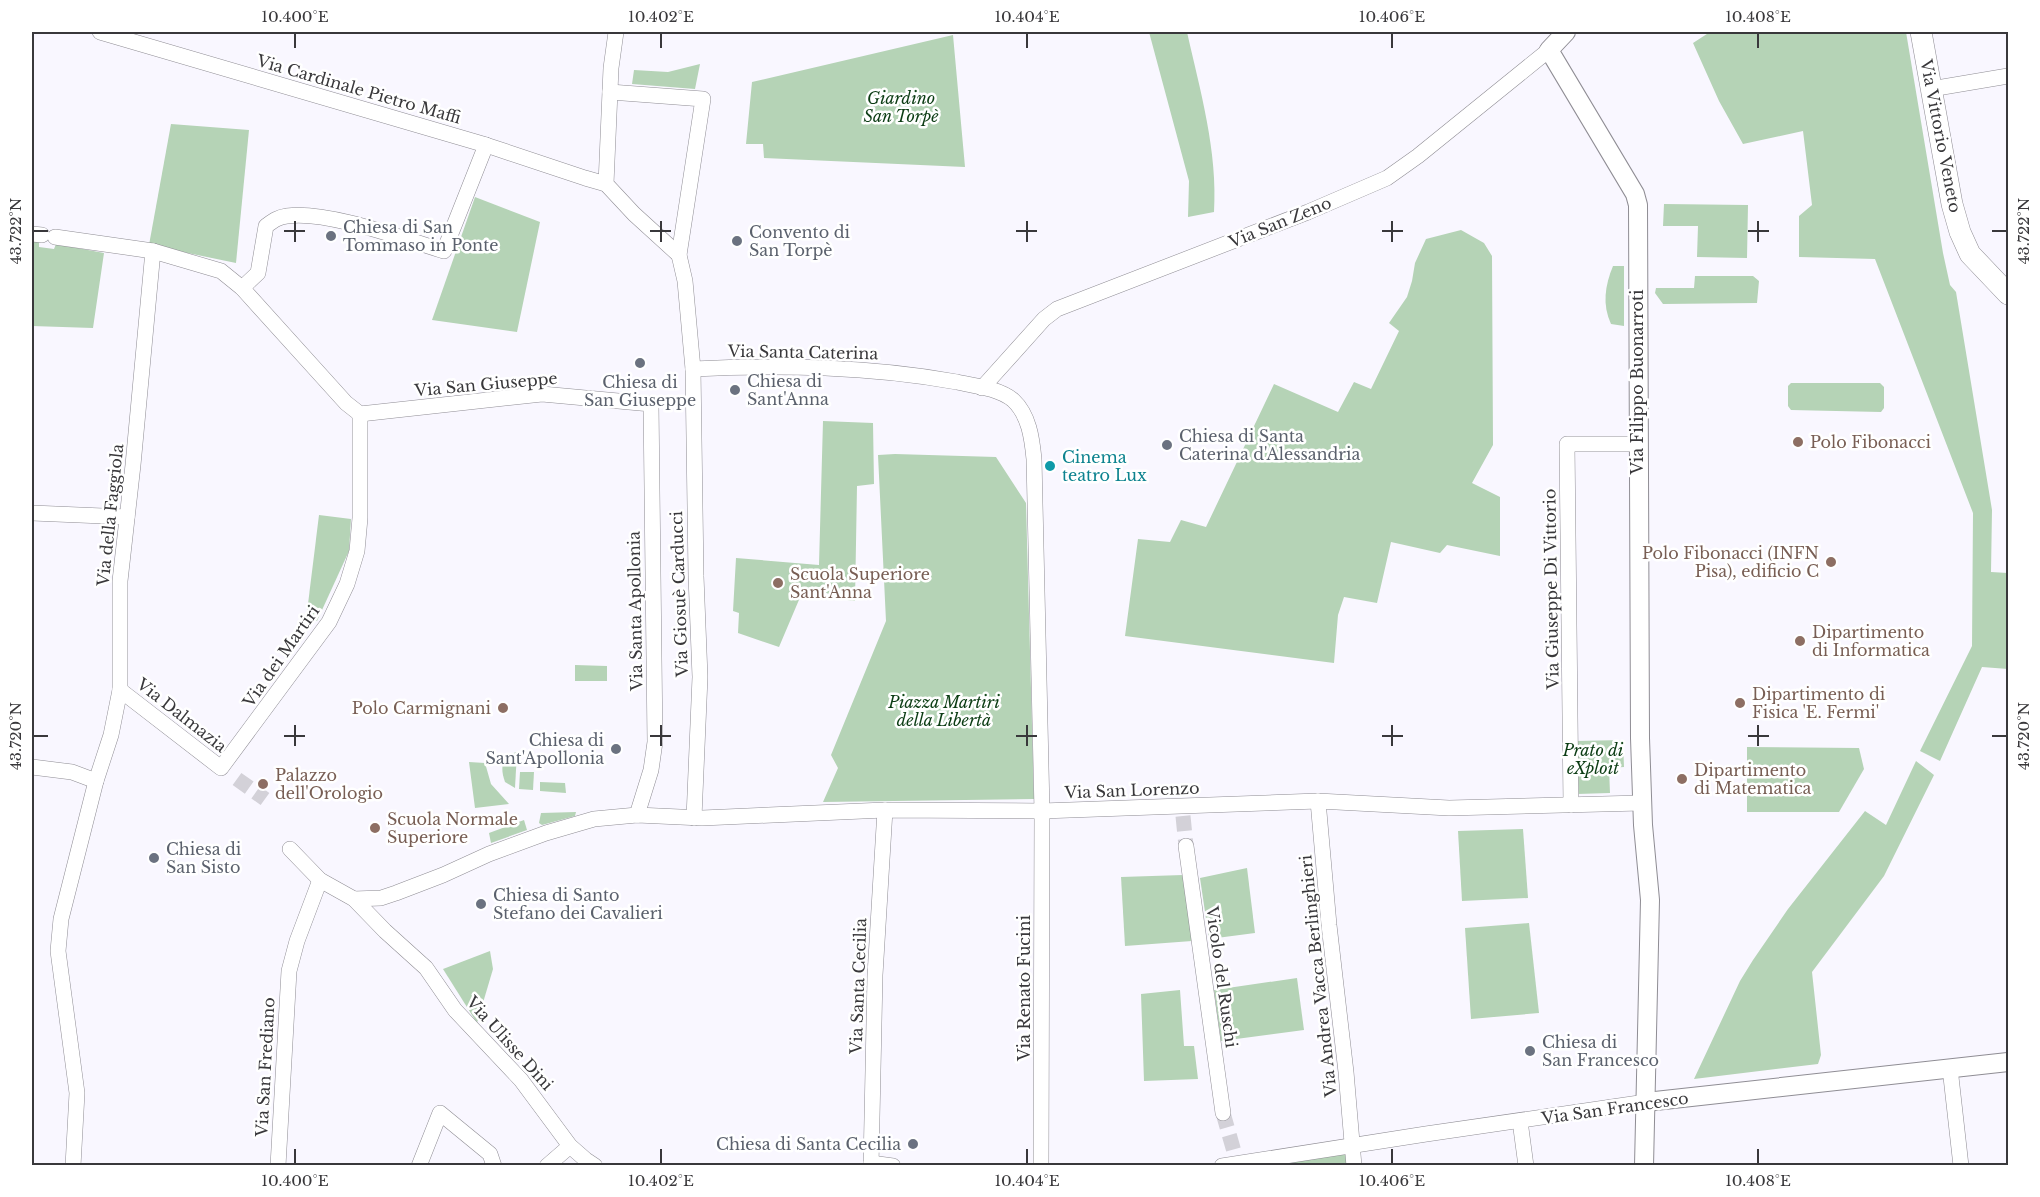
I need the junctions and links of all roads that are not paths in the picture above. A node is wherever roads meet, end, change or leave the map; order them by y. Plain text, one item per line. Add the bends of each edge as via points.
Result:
1 (100, 32) edge
2 (616, 32) edge
3 (1566, 32) edge
4 (1922, 32) edge
5 (1549, 50) junction
6 (2008, 76) edge
7 (1931, 89) junction
8 (610, 92) junction
9 (486, 145) junction
10 (606, 184) junction
11 (43, 235) edge
12 (153, 251) junction
13 (679, 255) junction
14 (242, 288) junction
15 (2008, 294) edge
16 (693, 369) junction
17 (982, 388) junction
18 (651, 404) joint
19 (360, 414) junction
20 (1638, 444) junction
21 (32, 513) edge
22 (127, 518) junction
23 (120, 690) junction
24 (32, 767) edge
25 (221, 768) joint
26 (96, 781) junction
27 (1318, 801) junction
28 (1641, 803) junction
29 (1571, 805) junction
30 (885, 810) junction
31 (1042, 811) junction
32 (629, 816) junction
33 (693, 818) junction
34 (1186, 846) tunnel mouth
35 (290, 849) dead end
36 (320, 880) junction
37 (354, 899) junction
38 (2008, 1062) edge
39 (1950, 1068) junction
40 (1646, 1102) junction
41 (1223, 1113) tunnel mouth
42 (1520, 1121) junction
43 (570, 1146) junction
44 (1352, 1146) junction
45 (492, 1160) edge
46 (1238, 1161) edge
47 (871, 1164) edge
48 (73, 1166) edge
49 (278, 1166) edge
50 (419, 1166) edge
51 (547, 1166) edge
52 (595, 1166) edge
53 (893, 1166) edge
54 (1041, 1166) edge
55 (1222, 1166) edge
56 (1354, 1166) edge
57 (1526, 1166) edge
58 (1644, 1166) edge
59 (1960, 1166) edge

1 - 9 street, Via Cardinale Pietro Maffi
2 - 8 street
3 - 5 street, Via San Zeno
4 - 7 main road, Via Vittorio Veneto
5 - 17 street, Via San Zeno via 1387,178 1057,309
5 - 20 street, Via Filippo Buonarroti via 1637,199
6 - 7 street
7 - 15 main road, Via Vittorio Veneto via 1960,232 1974,259
8 - 10 street
8 - 13 street via 703,99
9 - 10 street, Via Cardinale Pietro Maffi
9 - 14 street via 444,251 324,218 287,216 266,226 258,273
10 - 13 street
11 - 12 street
12 - 14 street via 221,271
12 - 22 street, Via della Faggiola
13 - 16 street, Via Giosuè Carducci
14 - 19 street via 346,404
16 - 17 street, Via Santa Caterina via 847,368 916,375
16 - 33 street, Via Giosuè Carducci via 700,677
17 - 31 street, Via Santa Caterina via 1004,394 1022,411 1032,440
18 - 19 street, Via San Giuseppe via 542,394
18 - 32 street, Via Santa Apollonia via 655,742 651,770
19 - 25 street, Via dei Martiri via 360,518 357,550 347,584 329,622
20 - 28 street, Via Filippo Buonarroti
20 - 29 street, Via Giuseppe Di Vittorio via 1567,444
21 - 22 street
22 - 23 street, Via della Faggiola via 120,581
23 - 25 street, Via Dalmazia
23 - 26 street, Via della Faggiola
24 - 26 street via 72,772
26 - 48 street, Via della Faggiola via 61,919 58,951 76,1093
27 - 29 street, Via San Lorenzo via 1449,808
27 - 31 street, Via San Lorenzo via 1182,811
27 - 44 street, Via Andrea Vacca Berlinghieri
28 - 29 street, Via San Lorenzo
28 - 40 street, Via Filippo Buonarroti via 1650,900
30 - 31 street, Via San Lorenzo
30 - 33 street, Via San Lorenzo
30 - 47 street, Via Santa Cecilia via 875,975
31 - 54 street, Via Renato Fucini
32 - 33 street, Via San Lorenzo
32 - 37 street, Via San Lorenzo via 594,819 538,836 396,893
34 - 41 street, Vicolo del Ruschi
35 - 36 street, Via Ulisse Dini
36 - 37 street, Via Ulisse Dini
36 - 49 street, Via San Frediano via 289,971
37 - 43 street, Via Ulisse Dini via 426,968 454,1010 521,1080
38 - 39 street, Via San Francesco
39 - 40 street, Via San Francesco
39 - 59 street
40 - 42 street, Via San Francesco
40 - 58 street
42 - 44 street, Via San Francesco
42 - 57 street
43 - 51 street
43 - 52 street, Via Ulisse Dini
44 - 46 street, Via San Francesco
44 - 56 street, Via Andrea Vacca Berlinghieri
45 - 50 street via 440,1113
46 - 55 street, Via San Francesco
47 - 53 street

